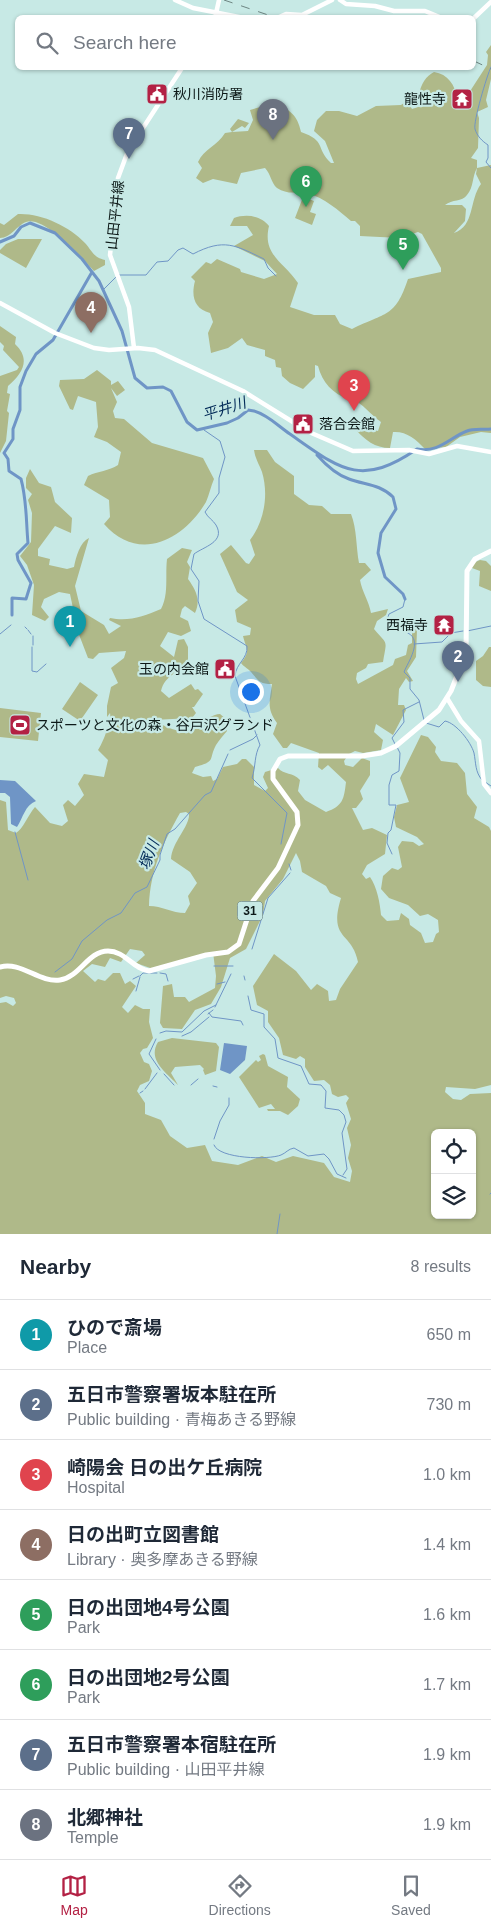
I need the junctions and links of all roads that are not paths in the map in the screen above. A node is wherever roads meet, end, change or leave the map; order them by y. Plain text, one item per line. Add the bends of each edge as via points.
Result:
1 (175, 0) edge
2 (219, 0) edge
3 (332, 0) edge
4 (340, 0) edge
5 (491, 2) edge
6 (216, 15) edge
7 (284, 15) edge
8 (302, 15) edge
9 (302, 15) edge
10 (435, 15) edge
11 (476, 16) edge
12 (181, 70) edge
13 (0, 303) edge
14 (133, 348) junction
15 (491, 452) edge
16 (491, 551) edge
17 (447, 698) junction
18 (491, 793) edge
19 (0, 967) edge

1 - 6 main road
2 - 6 main road
3 - 9 main road
4 - 10 main road via 346,4 374,6 394,12 425,11
5 - 11 main road
7 - 8 main road
12 - 14 main road, 山田平井線 via 128,151 120,170 110,255 128,308
13 - 14 main road via 79,342 103,350
14 - 15 main road via 155,350 223,381 309,432 350,449 361,452 411,450 432,454 457,446
16 - 17 main road, 31 via 475,559 467,572 464,659
17 - 18 main road via 479,741 484,781
17 - 19 main road, 31 via 440,710 420,728 396,745 372,755 288,756 276,763 272,770 273,779 295,808 298,826 278,868 253,901 242,938 233,949 149,971 137,967 118,953 103,952 74,974 59,980 46,979 14,966

